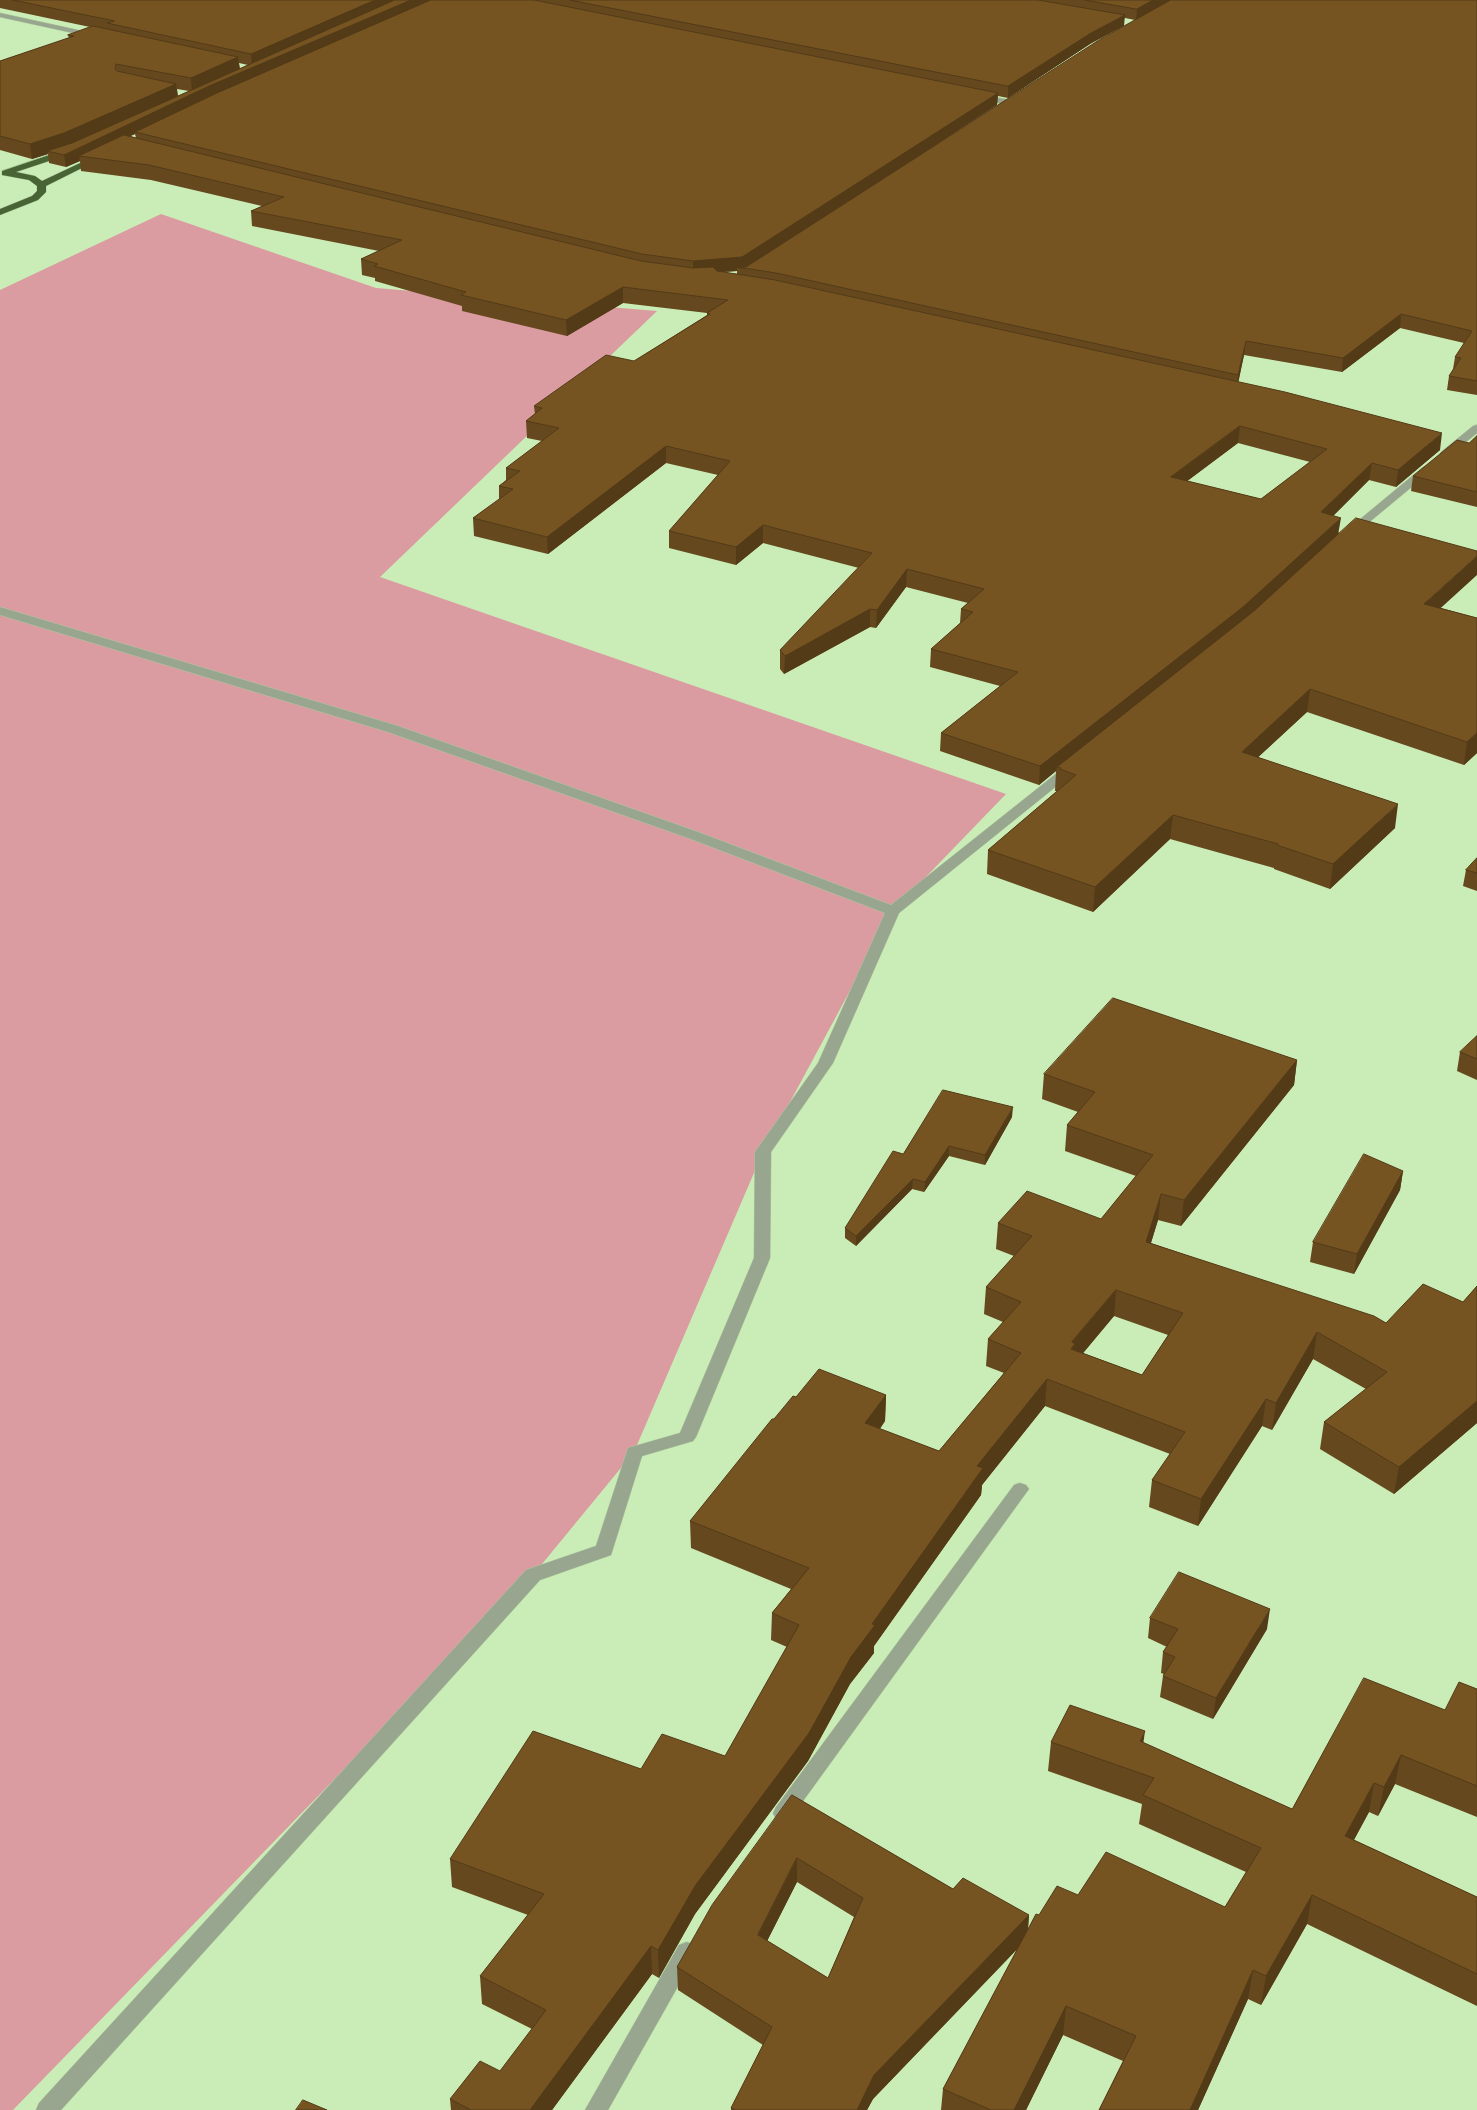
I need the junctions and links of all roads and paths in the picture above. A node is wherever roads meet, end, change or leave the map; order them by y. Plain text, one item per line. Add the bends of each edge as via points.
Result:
1 (0, 15) edge
2 (102, 37) edge
3 (972, 95) edge
4 (1010, 103) edge
5 (79, 148) edge
6 (108, 154) edge
7 (3, 173) edge
8 (41, 184) junction
9 (0, 212) edge
10 (1477, 428) edge
11 (1341, 541) edge
12 (0, 611) edge
13 (1082, 760) edge
14 (892, 911) junction
15 (1020, 1489) dead end
16 (774, 1825) edge
17 (694, 1938) edge
18 (47, 2110) edge
19 (596, 2110) edge

1 - 2 street
3 - 4 street
5 - 7 highway
6 - 8 highway
7 - 8 highway via 32,178
8 - 9 highway via 42,192 35,198
10 - 11 street via 1454,442
12 - 14 street via 393,729 693,835
13 - 14 street
14 - 18 street via 825,1063 763,1152 762,1258 687,1437 634,1452 604,1550 533,1575
15 - 16 street
17 - 19 street

